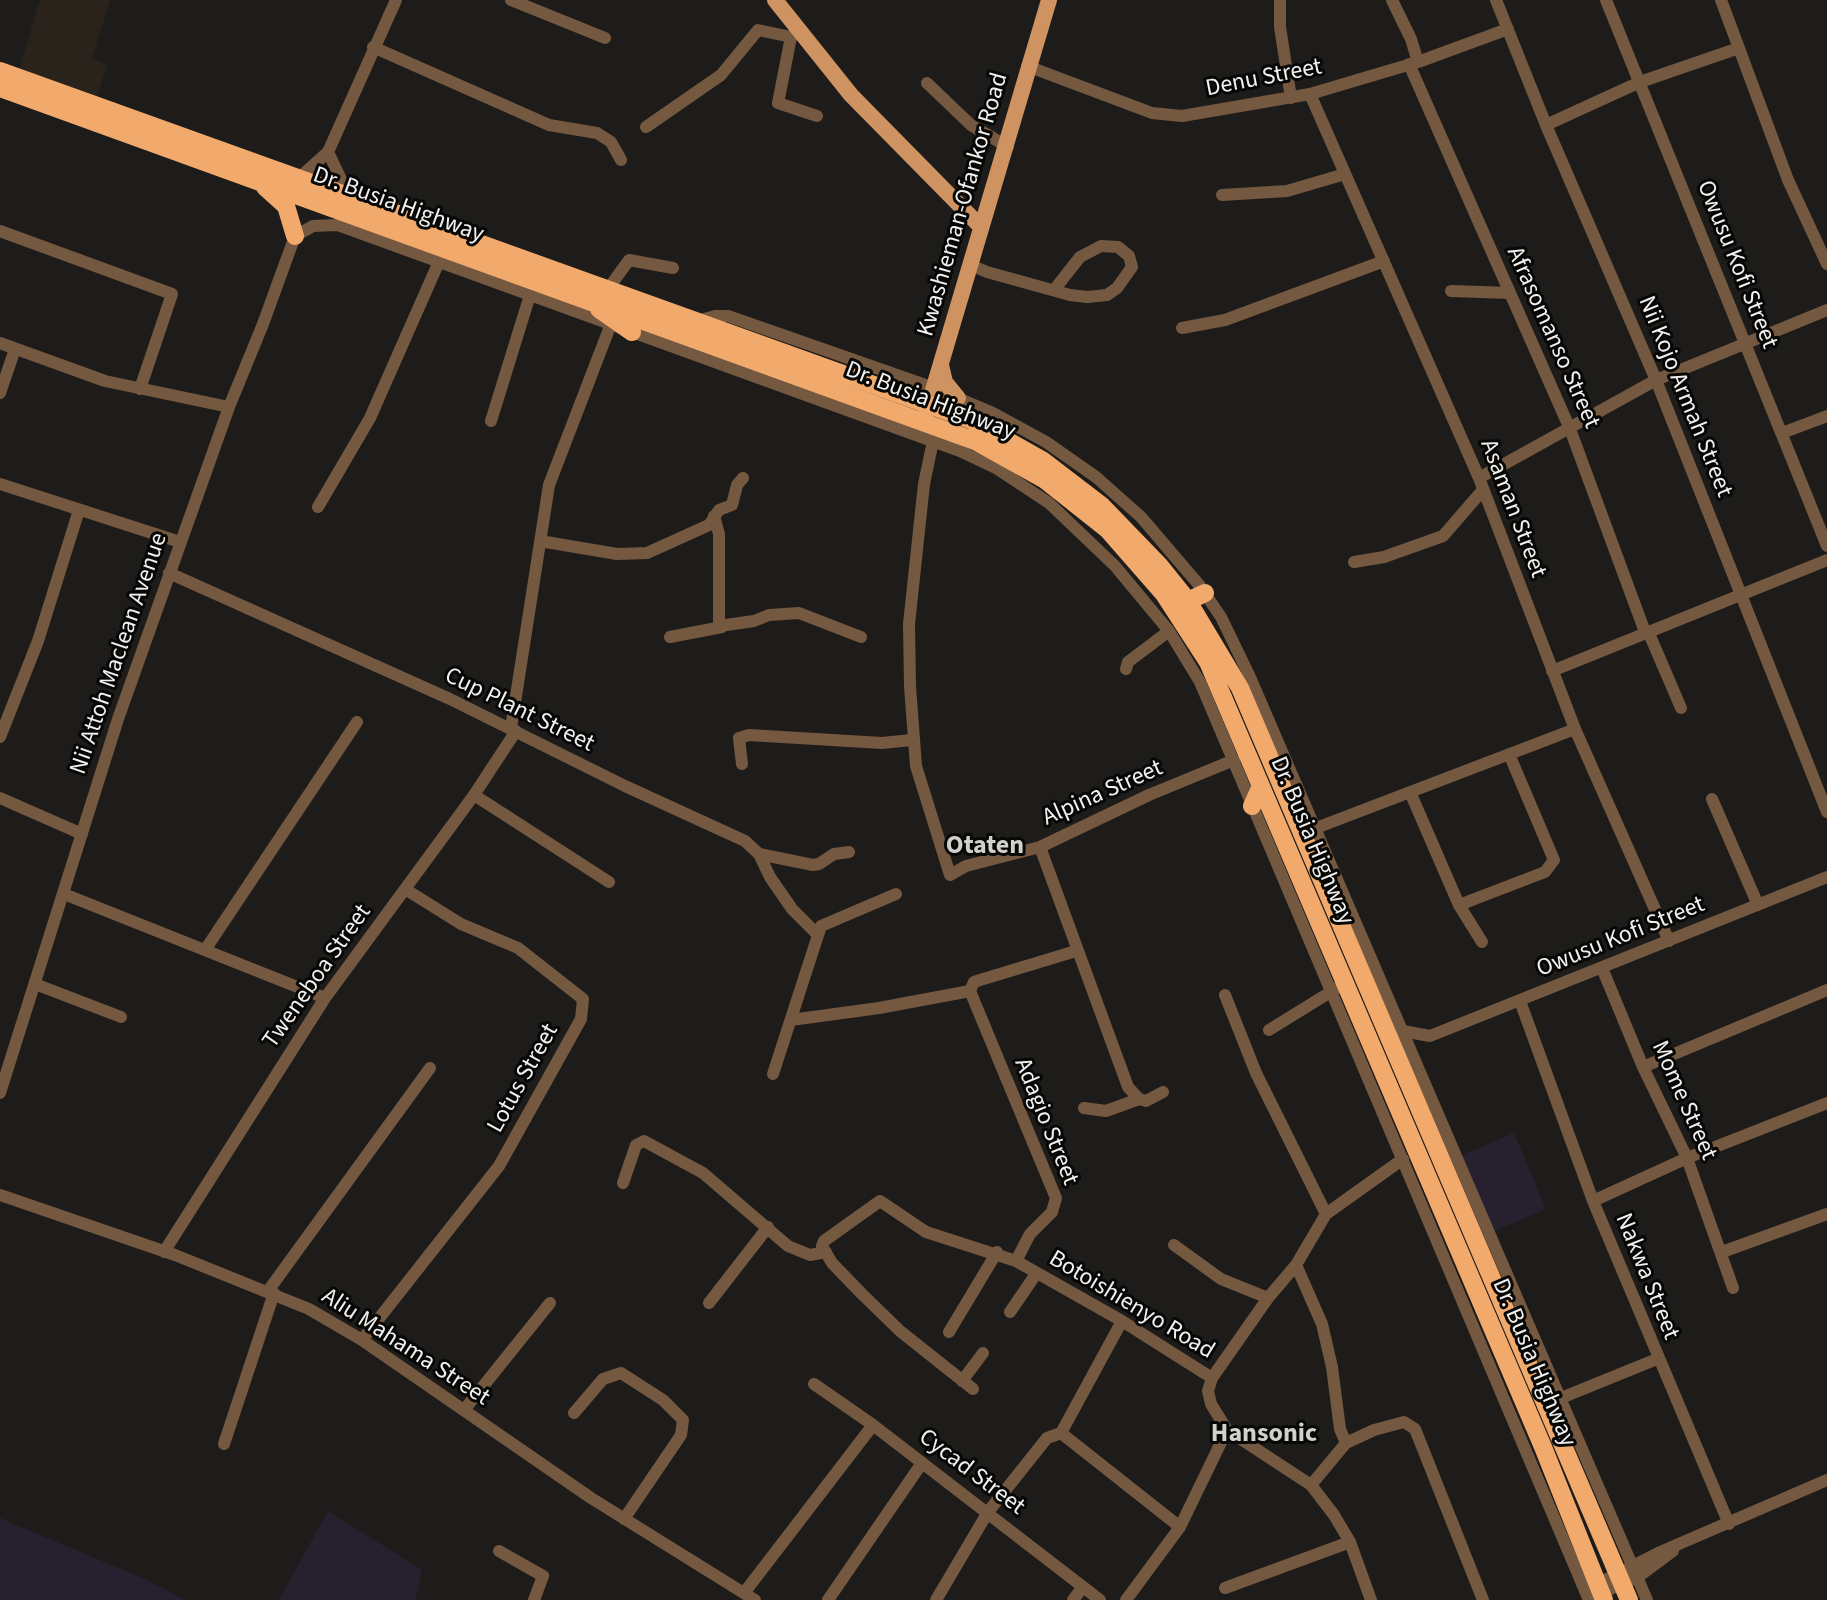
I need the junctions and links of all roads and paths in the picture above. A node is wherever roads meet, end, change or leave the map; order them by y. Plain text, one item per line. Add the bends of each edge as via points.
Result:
1 (396, 0) edge
2 (511, 0) edge
3 (775, 0) edge
4 (1049, 0) edge
5 (1280, 0) edge
6 (1392, 0) edge
7 (1496, 0) edge
8 (1606, 0) edge
9 (1721, 0) edge
10 (1508, 29) junction
11 (795, 35) junction
12 (605, 38) dead end
13 (373, 47) junction
14 (1739, 48) junction
15 (1413, 63) junction
16 (1027, 66) junction
17 (0, 71) edge
18 (1640, 82) junction
19 (927, 83) dead end
20 (0, 88) edge
21 (1310, 94) junction
22 (1291, 98) junction
23 (817, 116) dead end
24 (1546, 125) junction
25 (646, 127) dead end
26 (1007, 147) junction
27 (328, 152) junction
28 (621, 160) dead end
29 (1345, 174) junction
30 (300, 177) junction
31 (257, 180) junction
32 (348, 194) junction
33 (1222, 195) dead end
34 (981, 227) junction
35 (0, 231) edge
36 (295, 236) junction
37 (1384, 261) junction
38 (438, 264) junction
39 (1827, 264) edge
40 (970, 265) junction
41 (673, 268) dead end
42 (608, 289) junction
43 (1054, 290) junction
44 (1451, 291) dead end
45 (1510, 293) junction
46 (530, 295) junction
47 (1827, 310) edge
48 (604, 313) junction
49 (1182, 328) dead end
50 (632, 332) joint
51 (0, 343) edge
52 (1745, 344) junction
53 (15, 349) junction
54 (760, 364) junction
55 (941, 365) junction
56 (1656, 380) junction
57 (140, 389) junction
58 (0, 393) edge
59 (931, 396) junction
60 (958, 398) junction
61 (229, 407) junction
62 (1827, 416) edge
63 (491, 421) dead end
64 (924, 423) junction
65 (1570, 429) junction
66 (1782, 433) junction
67 (933, 441) junction
68 (1017, 444) junction
69 (743, 478) dead end
70 (0, 484) edge
71 (1480, 484) junction
72 (318, 507) dead end
73 (79, 510) junction
74 (714, 516) junction
75 (540, 541) junction
76 (180, 542) junction
77 (1827, 546) edge
78 (1827, 560) edge
79 (1354, 562) dead end
80 (169, 573) junction
81 (1205, 593) junction
82 (1740, 594) junction
83 (1188, 601) junction
84 (722, 627) junction
85 (1169, 631) junction
86 (1647, 632) junction
87 (861, 636) dead end
88 (670, 637) dead end
89 (1126, 669) dead end
90 (1552, 671) junction
91 (1681, 708) dead end
92 (357, 722) dead end
93 (1575, 729) junction
94 (513, 730) junction
95 (0, 737) edge
96 (912, 740) junction
97 (1509, 754) junction
98 (1234, 760) junction
99 (742, 764) dead end
100 (1261, 786) junction
101 (1410, 792) junction
102 (474, 795) junction
103 (0, 797) edge
104 (1712, 799) dead end
105 (1252, 806) junction
106 (1827, 812) edge
107 (1316, 828) junction
108 (82, 834) junction
109 (1041, 848) junction
110 (849, 852) dead end
111 (759, 854) junction
112 (1827, 877) edge
113 (609, 882) dead end
114 (405, 889) junction
115 (64, 894) junction
116 (896, 894) dead end
117 (1459, 905) junction
118 (1758, 905) junction
119 (817, 934) junction
120 (1669, 941) junction
121 (1482, 942) dead end
122 (205, 950) junction
123 (1076, 951) junction
124 (1602, 968) junction
125 (35, 984) junction
126 (1338, 987) junction
127 (970, 990) junction
128 (1827, 990) edge
129 (1225, 995) dead end
130 (325, 998) junction
131 (1520, 1001) junction
132 (121, 1017) dead end
133 (790, 1020) junction
134 (1269, 1030) dead end
135 (1404, 1031) junction
136 (1430, 1036) junction
137 (1415, 1058) junction
138 (4, 1066) edge
139 (1643, 1067) junction
140 (429, 1068) dead end
141 (773, 1074) dead end
142 (1408, 1081) junction
143 (1390, 1090) junction
144 (1164, 1092) dead end
145 (0, 1093) edge
146 (1139, 1099) junction
147 (1827, 1103) edge
148 (1084, 1108) dead end
149 (1687, 1158) junction
150 (1403, 1159) junction
151 (623, 1183) dead end
152 (0, 1195) edge
153 (1593, 1201) junction
154 (1326, 1214) junction
155 (1827, 1214) edge
156 (768, 1227) junction
157 (1174, 1245) dead end
158 (164, 1252) junction
159 (826, 1252) junction
160 (997, 1252) junction
161 (1723, 1252) junction
162 (1016, 1261) junction
163 (1296, 1265) junction
164 (1490, 1273) junction
165 (1036, 1274) junction
166 (1471, 1281) junction
167 (1733, 1289) dead end
168 (271, 1292) junction
169 (1268, 1298) junction
170 (551, 1303) dead end
171 (709, 1303) dead end
172 (1010, 1312) dead end
173 (1122, 1321) junction
174 (949, 1332) dead end
175 (362, 1340) junction
176 (983, 1353) dead end
177 (1657, 1359) junction
178 (1212, 1378) junction
179 (962, 1381) junction
180 (814, 1384) dead end
181 (973, 1389) dead end
182 (1561, 1398) junction
183 (464, 1410) junction
184 (574, 1413) dead end
185 (873, 1425) junction
186 (1227, 1430) junction
187 (1061, 1433) junction
188 (1346, 1443) junction
189 (224, 1444) dead end
190 (922, 1462) junction
191 (1827, 1480) edge
192 (1311, 1485) junction
193 (988, 1512) junction
194 (624, 1519) junction
195 (1728, 1524) junction
196 (1180, 1527) junction
197 (1350, 1542) junction
198 (499, 1551) dead end
199 (1614, 1585) edge
200 (1083, 1587) junction
201 (1225, 1588) dead end
202 (750, 1597) edge
203 (534, 1600) edge
204 (828, 1600) edge
205 (936, 1600) edge
206 (1073, 1600) edge
207 (1100, 1600) edge
208 (1126, 1600) edge
209 (1371, 1600) edge
210 (1483, 1600) edge
211 (1647, 1600) edge

1 - 13 street
2 - 12 street
3 - 11 main road
4 - 16 main road, Kwashieman-Ofankor Road
5 - 22 street
6 - 15 street, Afrasomanso Street via 1411,39
7 - 10 street, Nii Kojo Armah Street
8 - 18 street, Owusu Kofi Street
9 - 14 street
10 - 15 street, Denu Street
10 - 24 street, Nii Kojo Armah Street
11 - 23 street via 778,103
11 - 25 street via 758,30 722,75
11 - 34 main road
13 - 27 street
13 - 28 street via 549,125 597,133 611,142
14 - 18 street
14 - 39 street via 1788,180
15 - 21 street, Denu Street
15 - 45 street, Afrasomanso Street
16 - 22 street, Denu Street via 1168,116
16 - 26 main road, Kwashieman-Ofankor Road
17 - 30 highway, Dr. Busia Highway
18 - 24 street
18 - 52 street, Owusu Kofi Street
19 - 26 street via 979,131
20 - 31 highway, Dr. Busia Highway
21 - 22 street, Denu Street
21 - 29 street, Asaman Street
24 - 56 street, Nii Kojo Armah Street
26 - 34 main road, Kwashieman-Ofankor Road
27 - 30 street
27 - 32 street
29 - 33 street via 1287,191
29 - 37 street, Asaman Street
30 - 32 highway, Dr. Busia Highway
31 - 36 highway via 286,206
31 - 48 highway, Dr. Busia Highway
32 - 42 highway, Dr. Busia Highway
34 - 40 main road, Kwashieman-Ofankor Road
35 - 57 street via 172,294
36 - 38 street via 313,226 338,225
36 - 61 street, Nii Attoh Maclean Avenue
37 - 49 street via 1225,320
37 - 71 street, Asaman Street
38 - 46 street
38 - 72 street via 370,418
40 - 43 street
40 - 55 main road, Kwashieman-Ofankor Road
41 - 42 street via 629,260
42 - 59 highway, Dr. Busia Highway
43 - 43 street via 1087,297 1107,295 1132,267 1129,256 1118,247 1101,246 1080,257
44 - 45 street
45 - 65 street, Afrasomanso Street
46 - 48 street
46 - 63 street
47 - 52 street
48 - 50 highway
48 - 54 highway, Dr. Busia Highway
48 - 75 street via 549,485
50 - 67 street, Dr. Busia Highway
51 - 53 street
52 - 56 street
52 - 66 street, Owusu Kofi Street
53 - 57 street
53 - 58 street
54 - 59 highway via 794,363 904,403
54 - 64 highway, Dr. Busia Highway
55 - 59 main road, Kwashieman-Ofankor Road
55 - 60 main road via 945,382
56 - 65 street
56 - 82 street, Nii Kojo Armah Street
57 - 61 street
59 - 60 street, Dr. Busia Highway
59 - 64 main road, Kwashieman-Ofankor Road
59 - 68 highway, Dr. Busia Highway
60 - 81 street, Dr. Busia Highway via 1046,442 1096,477 1141,517
61 - 76 street, Nii Attoh Maclean Avenue
62 - 66 street
64 - 68 highway via 933,416 942,417
64 - 100 highway, Dr. Busia Highway via 975,441 1024,466 1068,496 1126,548 1164,594 1208,662
65 - 71 street
65 - 86 street, Afrasomanso Street
66 - 77 street, Owusu Kofi Street
67 - 85 street, Dr. Busia Highway via 996,468 1049,503 1115,566
67 - 96 street via 909,624
68 - 83 highway, Dr. Busia Highway via 1102,506
69 - 74 street via 732,505
70 - 73 street
71 - 79 street via 1443,536 1384,557
71 - 90 street, Asaman Street
73 - 76 street
73 - 95 street via 38,641
74 - 75 street via 709,525 647,553 617,554
74 - 84 street via 719,534 717,623
75 - 94 street
76 - 80 street, Nii Attoh Maclean Avenue
78 - 82 street
80 - 94 street, Cup Plant Street
80 - 108 street, Nii Attoh Maclean Avenue
81 - 83 highway
81 - 107 street, Dr. Busia Highway via 1245,665
82 - 86 street
82 - 106 street, Nii Kojo Armah Street
83 - 142 highway, Dr. Busia Highway via 1240,688
84 - 87 street via 799,613
84 - 88 street
85 - 89 street via 1128,662
85 - 98 street, Dr. Busia Highway via 1200,682
86 - 90 street
86 - 91 street, Afrasomanso Street
90 - 93 street, Asaman Street
92 - 122 street
93 - 97 street
93 - 120 street, Asaman Street
94 - 102 street, Tweneboa Street
94 - 111 street, Cup Plant Street via 745,841
96 - 99 street via 883,743 750,735 739,738
96 - 109 street, Alpina Street via 928,811 950,874
97 - 101 street
97 - 117 street via 1554,860 1545,872
98 - 105 street, Dr. Busia Highway
98 - 109 street, Alpina Street
100 - 105 highway
100 - 126 highway, Dr. Busia Highway
101 - 107 street
101 - 117 street
102 - 113 street
102 - 114 street, Tweneboa Street
103 - 108 street
104 - 118 street
105 - 126 street, Dr. Busia Highway
107 - 135 street, Dr. Busia Highway
108 - 115 street, Nii Attoh Maclean Avenue
109 - 123 street
110 - 111 street, Cup Plant Street via 813,865
111 - 119 street via 781,894
112 - 118 street, Owusu Kofi Street
114 - 130 street, Tweneboa Street
114 - 175 street, Lotus Street via 461,924 518,948 583,999 581,1019 499,1166
115 - 122 street
115 - 125 street, Nii Attoh Maclean Avenue
116 - 119 street via 828,921
117 - 121 street
118 - 120 street, Owusu Kofi Street
119 - 133 street
120 - 124 street, Owusu Kofi Street
122 - 130 street
123 - 127 street via 974,982
123 - 146 street via 1125,1081
124 - 131 street, Owusu Kofi Street
124 - 139 street, Mome Street
125 - 132 street
125 - 138 street, Nii Attoh Maclean Avenue
126 - 134 street
126 - 143 highway, Dr. Busia Highway
126 - 150 street, Dr. Busia Highway
127 - 133 street
127 - 162 street, Adagio Street via 1056,1198 1052,1212 1030,1234
128 - 139 street
129 - 154 street via 1256,1073
130 - 158 street, Tweneboa Street
131 - 136 street, Owusu Kofi Street
131 - 153 street
133 - 141 street
135 - 136 street
135 - 137 street, Dr. Busia Highway
136 - 137 street
137 - 182 street, Dr. Busia Highway
138 - 145 street, Nii Attoh Maclean Avenue
139 - 149 street, Mome Street
140 - 168 street
142 - 143 highway via 1403,1093
142 - 164 highway, Dr. Busia Highway
143 - 166 highway, Dr. Busia Highway
144 - 146 street via 1157,1098
146 - 148 street via 1106,1111
147 - 149 street, Nakwa Street
149 - 153 street, Nakwa Street
149 - 161 street, Mome Street
150 - 154 street
150 - 199 street, Dr. Busia Highway
151 - 156 street via 636,1145 644,1141 703,1173
152 - 158 street, Aliu Mahama Street
153 - 177 street, Nakwa Street
154 - 163 street
155 - 161 street
156 - 159 street via 802,1254
156 - 171 street
157 - 169 street via 1221,1279
158 - 168 street, Aliu Mahama Street
159 - 160 street, Botoishienyo Road via 822,1246 831,1234 880,1201 926,1232
159 - 179 street via 900,1331
160 - 162 street, Botoishienyo Road
160 - 174 street
161 - 167 street, Mome Street
162 - 165 street, Botoishienyo Road
163 - 169 street
163 - 188 street via 1322,1324
164 - 166 highway via 1476,1271
164 - 199 highway, Dr. Busia Highway
165 - 172 street
165 - 173 street, Botoishienyo Road
166 - 199 highway, Dr. Busia Highway via 1542,1447
168 - 175 street, Aliu Mahama Street
168 - 189 street
169 - 178 street
170 - 183 street
173 - 178 street, Botoishienyo Road
173 - 187 street
175 - 183 street, Aliu Mahama Street
176 - 179 street
177 - 182 street
177 - 195 street, Nakwa Street
178 - 186 street, Botoishienyo Road via 1211,1404
179 - 181 street
180 - 185 street, Cycad Street
182 - 199 street, Dr. Busia Highway
183 - 194 street, Aliu Mahama Street
184 - 194 street via 608,1374 621,1373 683,1420 683,1429
185 - 190 street, Cycad Street
185 - 202 street
186 - 192 street, Botoishienyo Road
186 - 196 street
187 - 193 street via 1047,1438
187 - 196 street
188 - 192 street
188 - 210 street via 1404,1422 1415,1429
190 - 193 street, Cycad Street
190 - 204 street
191 - 195 street
192 - 197 street, Botoishienyo Road
193 - 200 street, Cycad Street
193 - 205 street
194 - 202 street, Aliu Mahama Street
195 - 199 street
196 - 208 street
197 - 201 street
197 - 209 street, Botoishienyo Road
198 - 203 street via 543,1576
199 - 211 street, Dr. Busia Highway
200 - 206 street
200 - 207 street, Cycad Street

